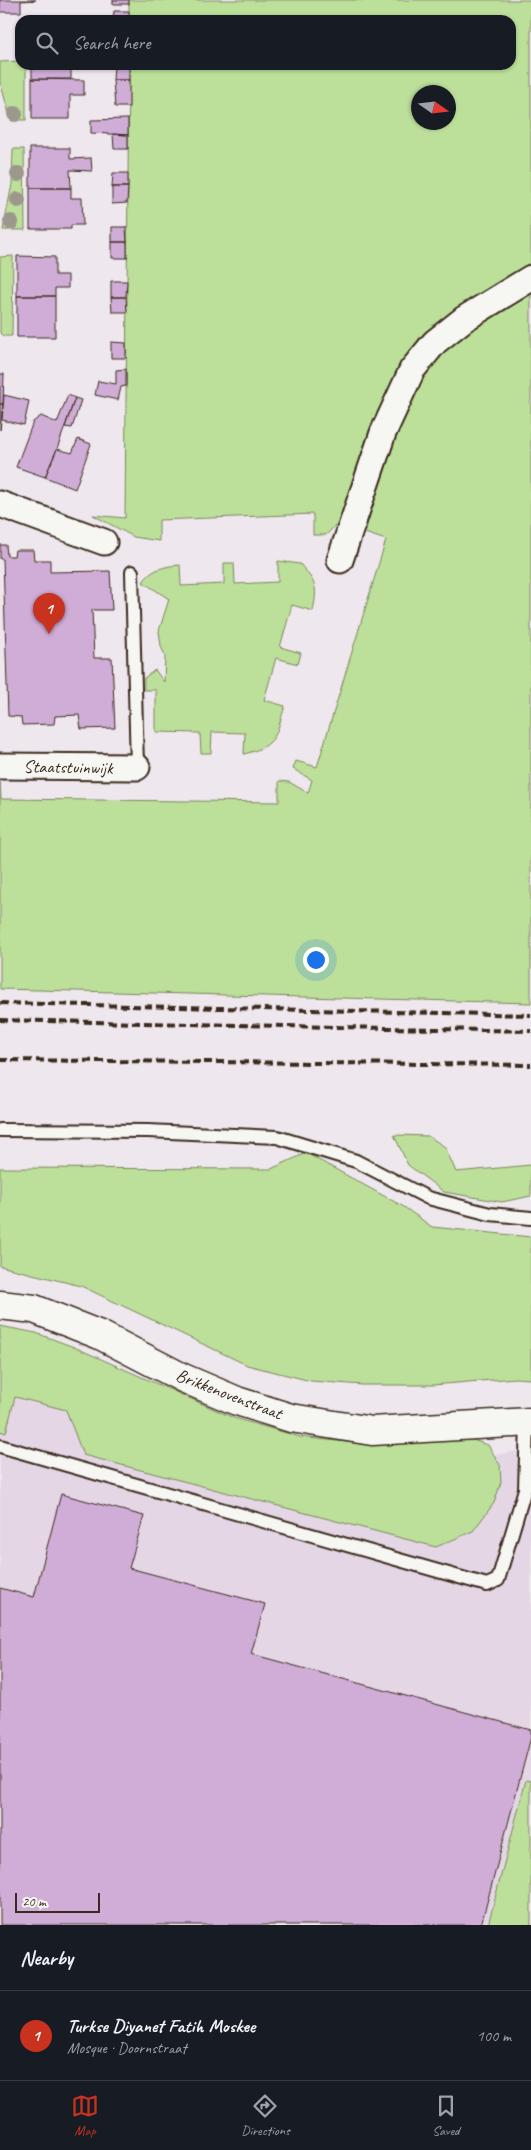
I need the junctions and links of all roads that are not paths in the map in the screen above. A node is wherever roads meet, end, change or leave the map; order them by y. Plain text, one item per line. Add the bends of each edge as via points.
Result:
1 (531, 278) edge
2 (0, 504) edge
3 (104, 542) dead end
4 (340, 560) dead end
5 (132, 572) dead end
6 (0, 766) edge
7 (137, 767) joint
8 (0, 1130) edge
9 (531, 1218) edge
10 (0, 1305) edge
11 (529, 1422) edge
12 (0, 1446) edge

1 - 4 street via 464,319 435,342 412,370 383,433
2 - 3 street
5 - 7 lane
6 - 7 street, Staatstuinwijk
8 - 9 lane via 148,1131 277,1137 356,1161 428,1198 490,1214
10 - 11 street, Brikkenovenstraat via 34,1310 100,1335 183,1378 237,1401 291,1418 372,1431
11 - 12 lane via 525,1489 498,1580 487,1585

